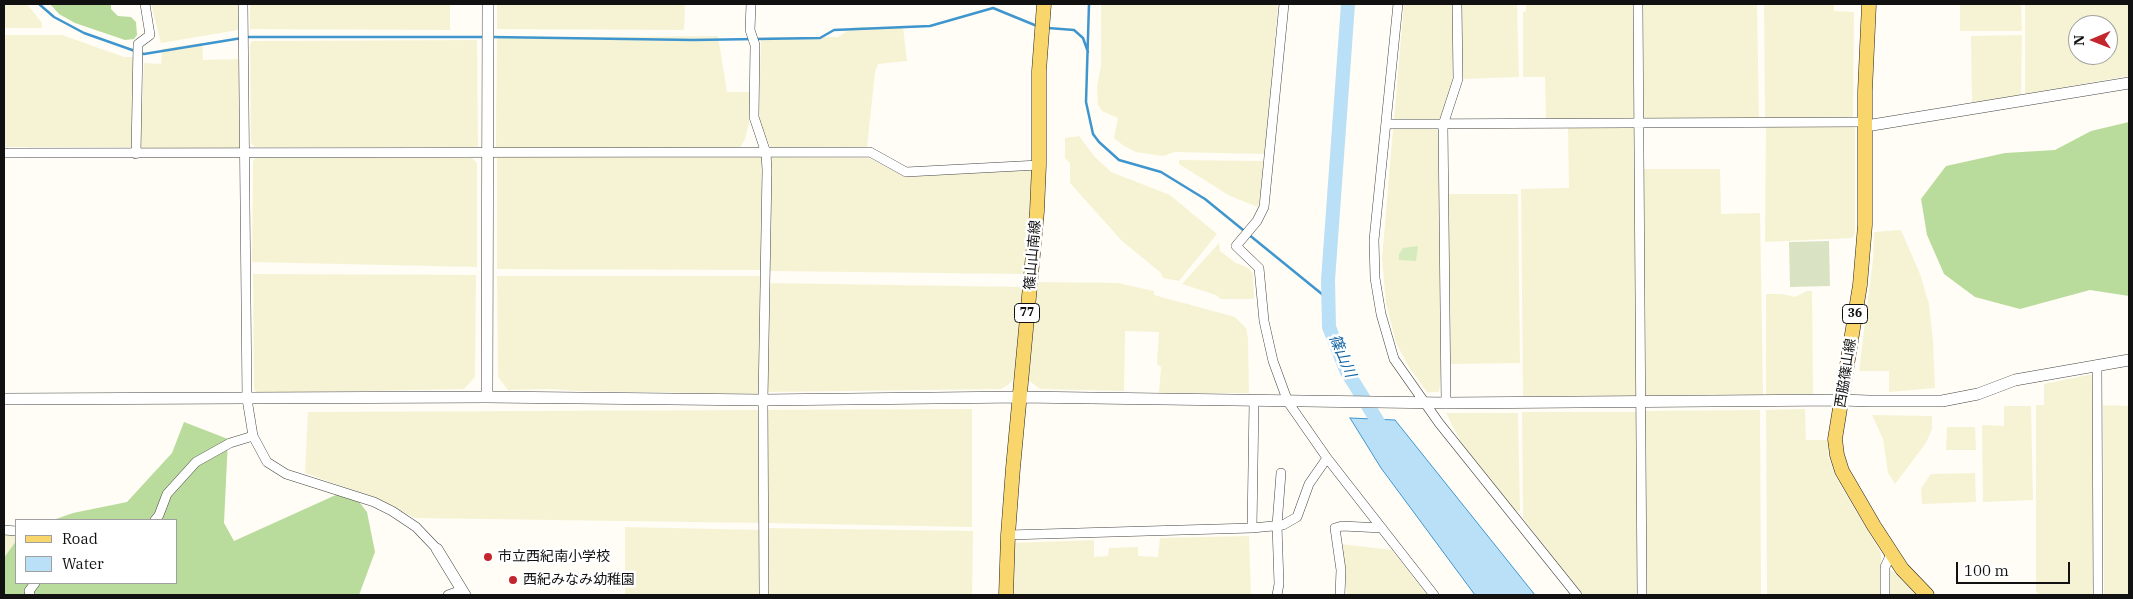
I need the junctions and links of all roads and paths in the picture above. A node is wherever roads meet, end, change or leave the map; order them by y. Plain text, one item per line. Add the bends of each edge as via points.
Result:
1 (145, 4) edge
2 (243, 4) edge
3 (488, 4) edge
4 (751, 4) edge
5 (1044, 4) edge
6 (1284, 4) edge
7 (1398, 4) edge
8 (1457, 4) edge
9 (1638, 4) edge
10 (1868, 4) edge
11 (2129, 83) edge
12 (1387, 124) junction
13 (1639, 124) junction
14 (1865, 124) junction
15 (1443, 125) junction
16 (4, 153) edge
17 (487, 153) junction
18 (766, 153) junction
19 (136, 154) junction
20 (245, 154) junction
21 (1039, 165) junction
22 (2129, 360) edge
23 (2097, 365) junction
24 (487, 397) junction
25 (1020, 398) junction
26 (4, 399) edge
27 (248, 399) junction
28 (764, 400) junction
29 (1842, 400) junction
30 (1254, 402) junction
31 (1292, 402) junction
32 (1639, 402) junction
33 (1422, 403) junction
34 (1446, 403) junction
35 (252, 436) junction
36 (1327, 458) junction
37 (1280, 473) dead end
38 (156, 519) edge
39 (1277, 525) junction
40 (1252, 528) junction
41 (1382, 528) junction
42 (1008, 535) junction
43 (437, 549) joint
44 (1891, 554) junction
45 (34, 584) edge
46 (463, 593) edge
47 (30, 595) edge
48 (448, 595) edge
49 (764, 595) edge
50 (1006, 595) edge
51 (1277, 595) edge
52 (1340, 595) edge
53 (1434, 595) edge
54 (1577, 595) edge
55 (1642, 595) edge
56 (1885, 595) edge
57 (1927, 595) edge
58 (2098, 595) edge

1 - 19 street via 150,35 138,44
2 - 20 street
3 - 17 street
4 - 18 street via 750,30 755,45 754,117
5 - 21 main road, 篠山山南線 / 77 via 1039,71
6 - 31 street via 1268,187 1257,221 1236,246 1259,268 1264,321 1273,361
7 - 12 street
8 - 15 street via 1458,79
9 - 13 street
10 - 14 main road, 西脇篠山線 / 36
11 - 14 street
12 - 15 street
12 - 33 street via 1374,240 1375,278 1394,358
13 - 14 street
13 - 15 street
13 - 32 street
14 - 29 main road, 西脇篠山線 / 36 via 1865,225 1860,285
15 - 34 street
16 - 19 street
17 - 18 street
17 - 20 street
17 - 24 street
18 - 21 street via 870,152 898,169 914,173
18 - 28 street
19 - 20 street
20 - 27 street
21 - 25 main road, 篠山山南線 / 77
22 - 23 street
23 - 29 street via 2015,380 1978,394 1942,401
23 - 58 street
24 - 27 street
24 - 28 street
25 - 28 street
25 - 30 street
25 - 42 main road, 篠山山南線 / 77
26 - 27 street
27 - 35 street
28 - 49 street
29 - 32 street
29 - 44 main road, 西脇篠山線 / 36 via 1835,439 1836,455 1842,471
30 - 31 street
30 - 40 street
31 - 33 street
31 - 36 street
32 - 34 street
32 - 55 street
33 - 34 street
33 - 54 street
35 - 38 street via 230,443 196,462 167,494
35 - 43 street via 267,462 286,474 374,502 416,527
36 - 39 street via 1309,484 1297,517
36 - 41 street
37 - 39 street
39 - 40 street
39 - 51 street
40 - 42 street
41 - 52 street via 1335,528 1341,570
41 - 53 street
42 - 50 main road, 篠山山南線 / 77
43 - 46 street
44 - 56 street via 1885,567
44 - 57 main road, 西脇篠山線 / 36
45 - 47 street
46 - 48 street

